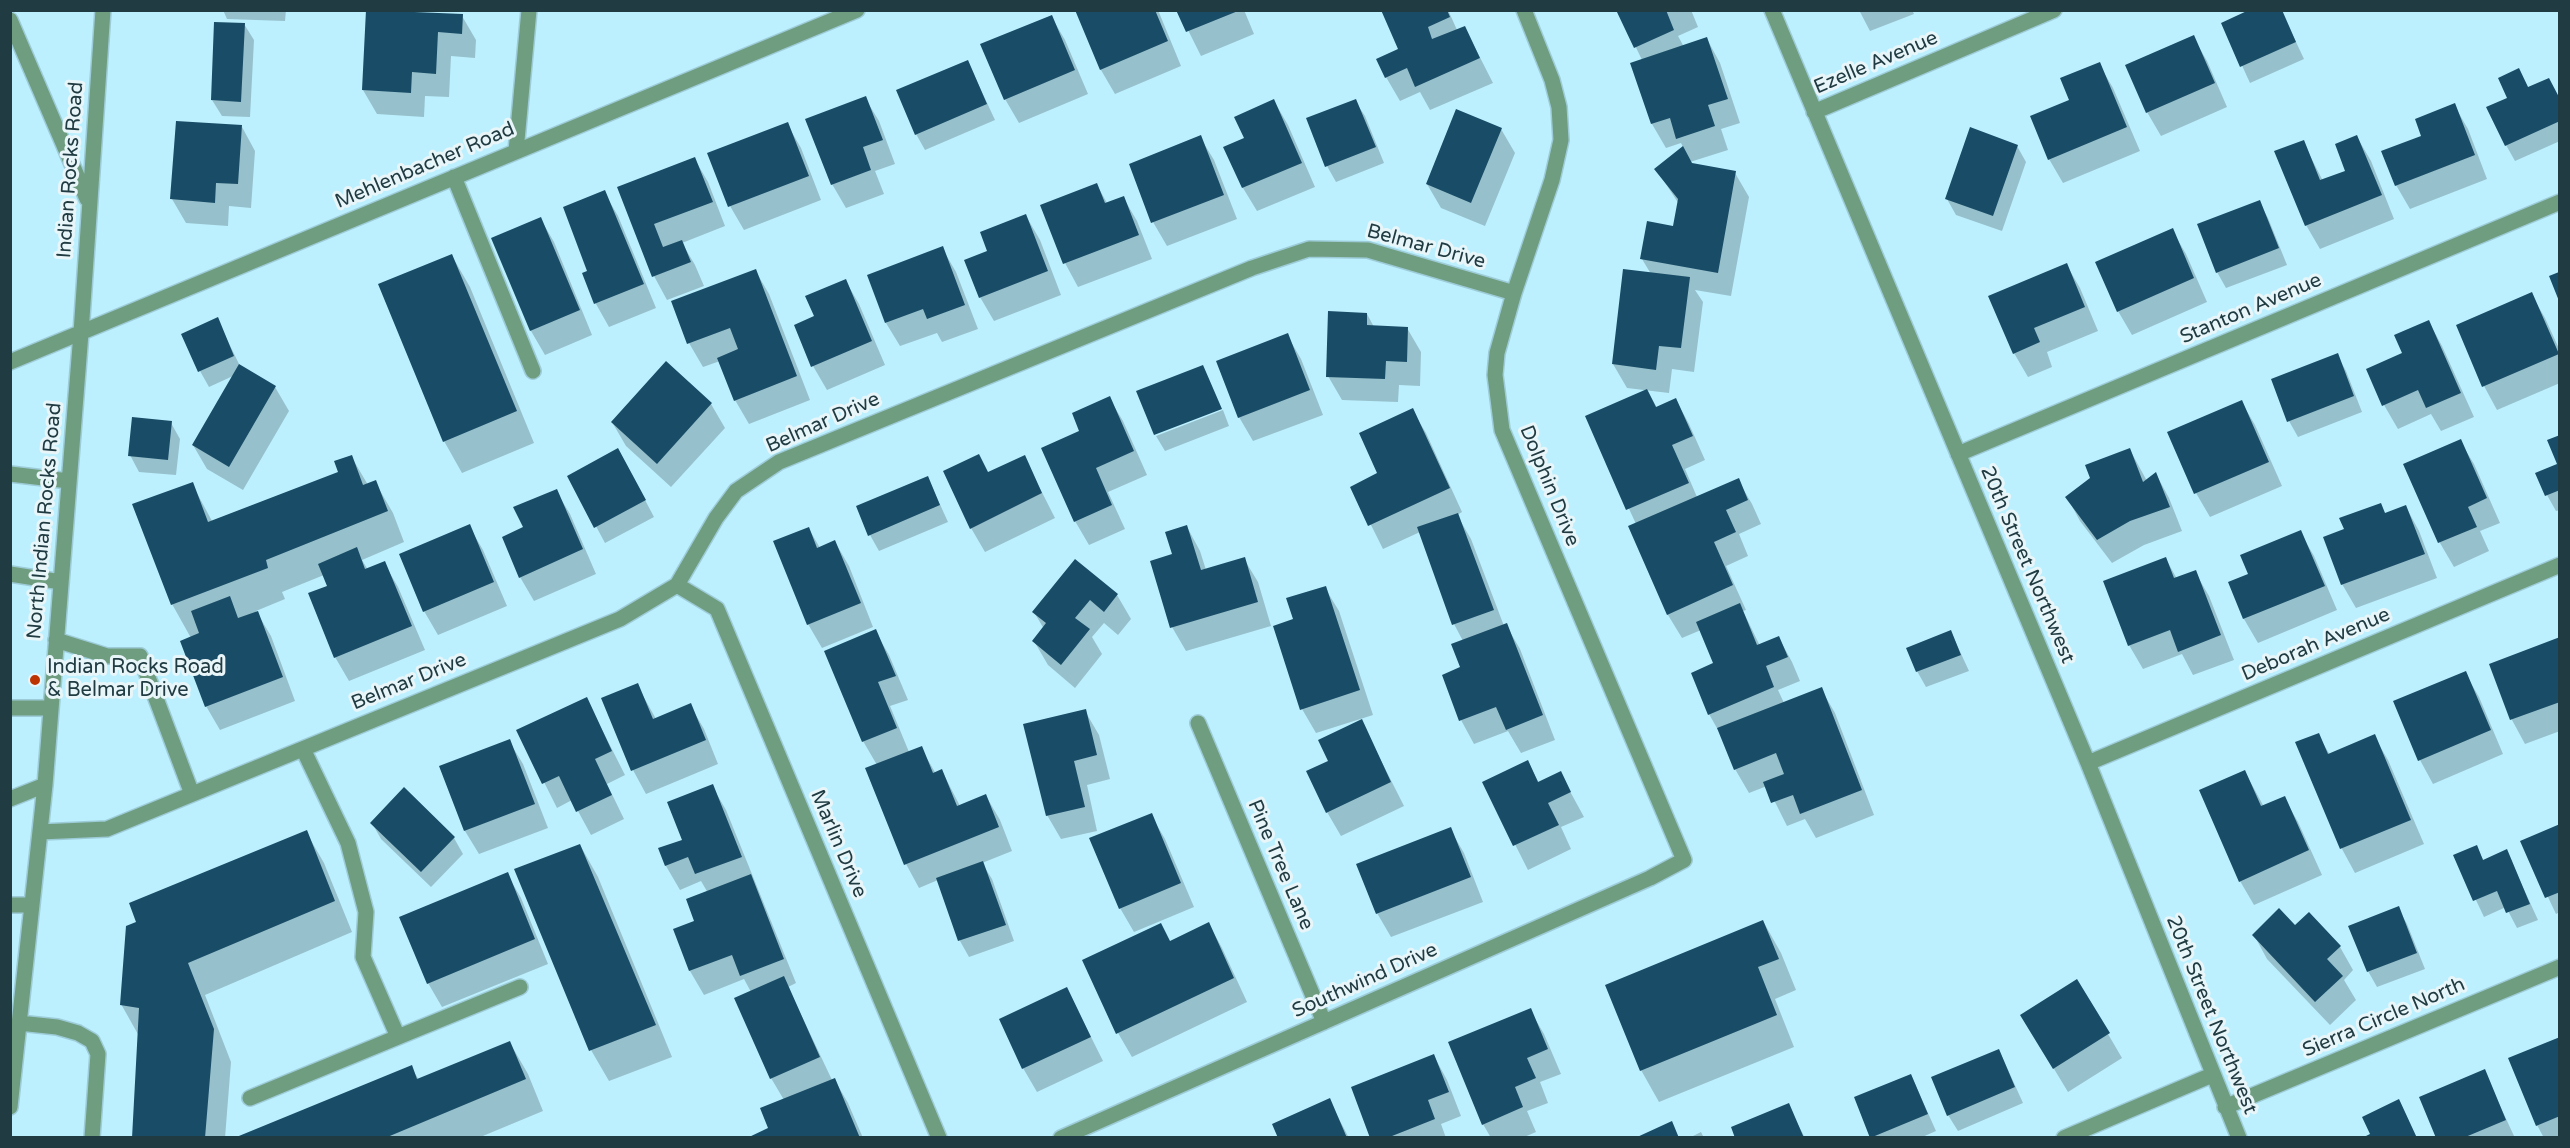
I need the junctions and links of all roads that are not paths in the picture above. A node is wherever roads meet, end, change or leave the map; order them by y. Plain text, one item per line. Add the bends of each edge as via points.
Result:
1 (103, 10) edge
2 (529, 10) edge
3 (857, 10) edge
4 (1524, 10) edge
5 (1772, 10) edge
6 (2054, 10) edge
7 (10, 20) edge
8 (1814, 112) junction
9 (516, 151) junction
10 (454, 177) junction
11 (2559, 202) edge
12 (89, 203) junction
13 (1514, 293) junction
14 (81, 333) junction
15 (10, 362) edge
16 (533, 371) dead end
17 (1958, 454) junction
18 (10, 474) edge
19 (69, 481) junction
20 (2559, 565) edge
21 (10, 574) edge
22 (61, 582) junction
23 (677, 585) junction
24 (56, 640) junction
25 (10, 708) edge
26 (51, 708) junction
27 (1198, 723) dead end
28 (303, 748) junction
29 (2088, 763) junction
30 (45, 785) junction
31 (192, 794) junction
32 (10, 799) edge
33 (40, 832) junction
34 (1684, 860) joint
35 (10, 905) edge
36 (32, 905) junction
37 (2559, 967) edge
38 (520, 987) dead end
39 (17, 1014) edge
40 (1324, 1022) junction
41 (398, 1037) junction
42 (2212, 1075) junction
43 (250, 1098) dead end
44 (10, 1107) edge
45 (2225, 1107) junction
46 (92, 1137) edge
47 (939, 1137) edge
48 (1061, 1137) edge
49 (2064, 1137) edge
50 (2239, 1137) edge

1 - 12 street, Indian Rocks Road
2 - 9 street
3 - 9 street, Mehlenbacher Road
4 - 13 street, Dolphin Drive via 1552,80 1561,140 1552,180
5 - 8 street, 20th Street Northwest
6 - 8 street, Ezelle Avenue
7 - 12 street
8 - 17 street, 20th Street Northwest
9 - 10 street, Mehlenbacher Road
10 - 14 street, Mehlenbacher Road
10 - 16 street
11 - 17 street, Stanton Avenue
12 - 14 street, Indian Rocks Road
13 - 23 street, Belmar Drive via 1368,250 1309,249 1252,268 779,462 736,491
13 - 34 street, Dolphin Drive via 1497,353 1495,375 1502,430
14 - 15 street, Mehlenbacher Road
14 - 19 street, North Indian Rocks Road
17 - 29 street, 20th Street Northwest
18 - 19 street
19 - 22 street, North Indian Rocks Road
20 - 29 street, Deborah Avenue
21 - 22 street
22 - 24 street, North Indian Rocks Road
23 - 28 street, Belmar Drive via 620,619
23 - 47 street, Marlin Drive via 717,609
24 - 26 street, North Indian Rocks Road
24 - 31 street via 107,656 140,656
25 - 26 street
26 - 30 street, North Indian Rocks Road
27 - 40 street, Pine Tree Lane
28 - 31 street, Belmar Drive
28 - 41 street via 348,843 366,912 363,957
29 - 42 street, 20th Street Northwest
30 - 32 street
30 - 33 street, North Indian Rocks Road
31 - 33 street, Belmar Drive via 107,829
33 - 36 street, North Indian Rocks Road
34 - 40 street, Southwind Drive
35 - 36 street
36 - 39 street, North Indian Rocks Road
37 - 45 street, Sierra Circle North
38 - 41 street
39 - 44 street, North Indian Rocks Road
39 - 46 street via 92,1041 98,1054
40 - 48 street, Southwind Drive
41 - 43 street
42 - 45 street, 20th Street Northwest
42 - 49 street
45 - 50 street, 20th Street Northwest

